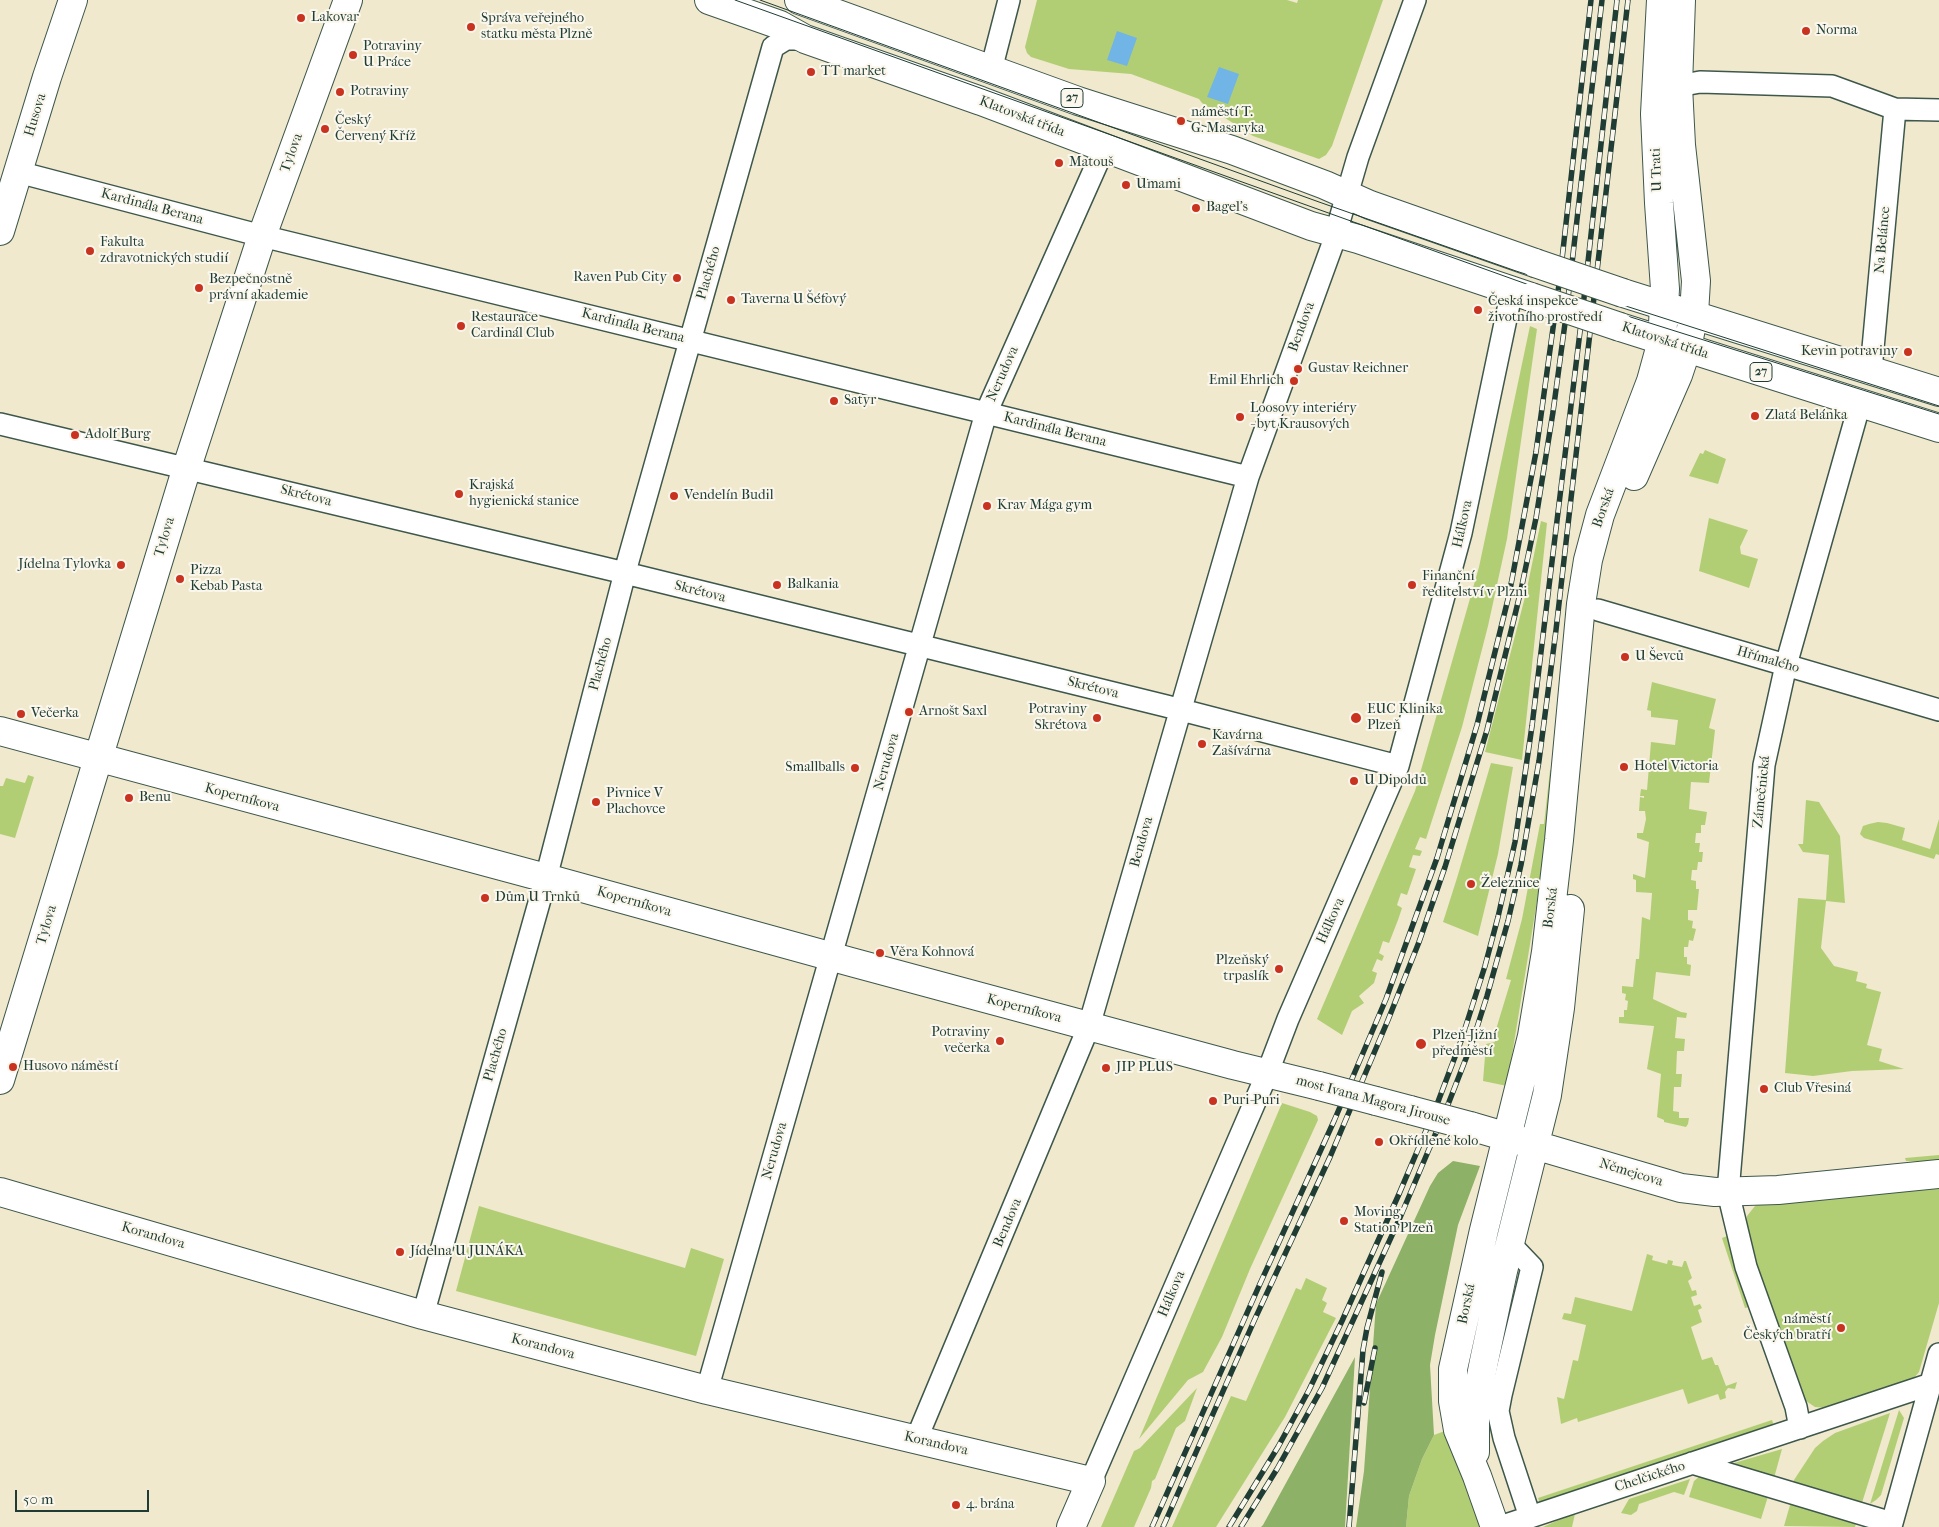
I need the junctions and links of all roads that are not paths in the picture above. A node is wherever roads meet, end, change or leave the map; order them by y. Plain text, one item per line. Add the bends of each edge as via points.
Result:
1 (73, 0) edge
2 (348, 0) edge
3 (709, 0) edge
4 (799, 0) edge
5 (1009, 0) edge
6 (1414, 0) edge
7 (1661, 0) edge
8 (1681, 0) edge
9 (843, 8) edge
10 (805, 39) junction
11 (991, 70) junction
12 (1678, 86) junction
13 (1895, 109) junction
14 (1939, 110) edge
15 (1104, 148) junction
16 (18, 172) junction
17 (1346, 194) junction
18 (0, 231) edge
19 (1335, 232) junction
20 (262, 236) junction
21 (1522, 294) junction
22 (1665, 305) junction
23 (1694, 314) junction
24 (691, 340) junction
25 (1674, 345) junction
26 (1870, 370) junction
27 (1939, 392) edge
28 (1860, 403) junction
29 (986, 413) junction
30 (0, 424) edge
31 (1939, 428) edge
32 (187, 468) junction
33 (1248, 478) junction
34 (625, 573) junction
35 (1598, 610) junction
36 (920, 646) junction
37 (1786, 665) junction
38 (1939, 708) edge
39 (1181, 710) junction
40 (0, 731) edge
41 (98, 758) junction
42 (1398, 766) junction
43 (546, 878) junction
44 (831, 957) junction
45 (1089, 1026) junction
46 (8, 1027) edge
47 (1267, 1074) junction
48 (0, 1080) edge
49 (1507, 1137) junction
50 (1536, 1144) junction
51 (1939, 1174) edge
52 (0, 1192) edge
53 (1728, 1192) junction
54 (1510, 1244) junction
55 (423, 1316) junction
56 (1939, 1354) edge
57 (1931, 1384) junction
58 (707, 1390) junction
59 (1800, 1428) junction
60 (916, 1440) junction
61 (1692, 1463) junction
62 (1477, 1476) junction
63 (1091, 1482) junction
64 (1530, 1517) junction
65 (1071, 1527) edge
66 (1495, 1527) edge
67 (1500, 1527) edge

1 - 16 street, Husova
2 - 20 street, Tylova
3 - 10 street, Klatovská třída / 27 via 780,25
4 - 9 street, 27
5 - 11 street
6 - 17 street
7 - 22 street, U Trati via 1655,114
8 - 12 street, U Trati
9 - 11 street, 27
10 - 15 street, Klatovská třída / 27
10 - 24 street, Plachého via 786,39 772,47
11 - 17 street, 27 via 1208,142
12 - 13 street via 1700,82 1832,86
12 - 23 street, U Trati via 1696,281
13 - 14 street
13 - 26 street, Na Belánce
15 - 19 street, Klatovská třída / 27 via 1311,226
15 - 29 street, Nerudova
16 - 18 street, Husova
16 - 20 street, Kardinála Berana
17 - 19 street
17 - 22 street, 27, bridge via 1535,263
19 - 21 street, Klatovská třída / 27
19 - 33 street, Bendova
20 - 24 street, Kardinála Berana
20 - 32 street, Tylova
21 - 25 street, Klatovská třída / 27, bridge
21 - 42 street, Hálkova
22 - 23 street, 27
22 - 25 street, U Trati
23 - 25 street, Borská
23 - 26 street, 27
24 - 29 street, Kardinála Berana
24 - 34 street, Plachého
25 - 28 street, Klatovská třída / 27
25 - 35 street, Borská via 1678,375 1618,512 1604,568
25 - 49 street, Borská via 1651,381 1600,515 1588,560 1546,952 1532,1036
26 - 27 street, 27
28 - 31 street, Klatovská třída / 27
28 - 37 street, Zámečnická
29 - 33 street, Kardinála Berana
29 - 36 street, Nerudova
30 - 32 street, Skrétova
32 - 34 street, Skrétova
32 - 41 street, Tylova
33 - 39 street, Bendova
34 - 36 street, Skrétova
34 - 43 street, Plachého
35 - 37 street, Hřímalého
35 - 50 street, Borská via 1560,1008 1548,1095
36 - 39 street, Skrétova
36 - 44 street, Nerudova
37 - 38 street, Hřímalého
37 - 53 street, Zámečnická via 1764,765
39 - 42 street, Skrétova
39 - 45 street, Bendova
40 - 41 street, Koperníkova
41 - 43 street, Koperníkova
41 - 46 street, Tylova
42 - 47 street, Hálkova
43 - 44 street, Koperníkova
43 - 55 street, Plachého
44 - 45 street, Koperníkova
44 - 58 street, Nerudova
45 - 47 street, Koperníkova
45 - 60 street, Bendova
46 - 48 street, Tylova
47 - 49 street, most Ivana Magora Jirouse, bridge
47 - 63 street, Hálkova
49 - 50 street, most Ivana Magora Jirouse
49 - 62 street, Borská via 1453,1369 1453,1401 1458,1430
50 - 53 street, Němejcova via 1681,1188
50 - 54 street, Borská
51 - 53 street
52 - 55 street, Korandova
53 - 59 street via 1746,1267 1796,1407
54 - 62 street, Borská via 1475,1407
54 - 64 street via 1532,1267 1498,1411
55 - 58 street, Korandova
56 - 57 street
57 - 59 street
57 - 61 street via 1892,1523
58 - 60 street, Korandova
59 - 61 street, Chelčického
60 - 63 street, Korandova
61 - 64 street, Chelčického
62 - 66 street, Borská
63 - 65 street, Hálkova
64 - 67 street, Chelčického

